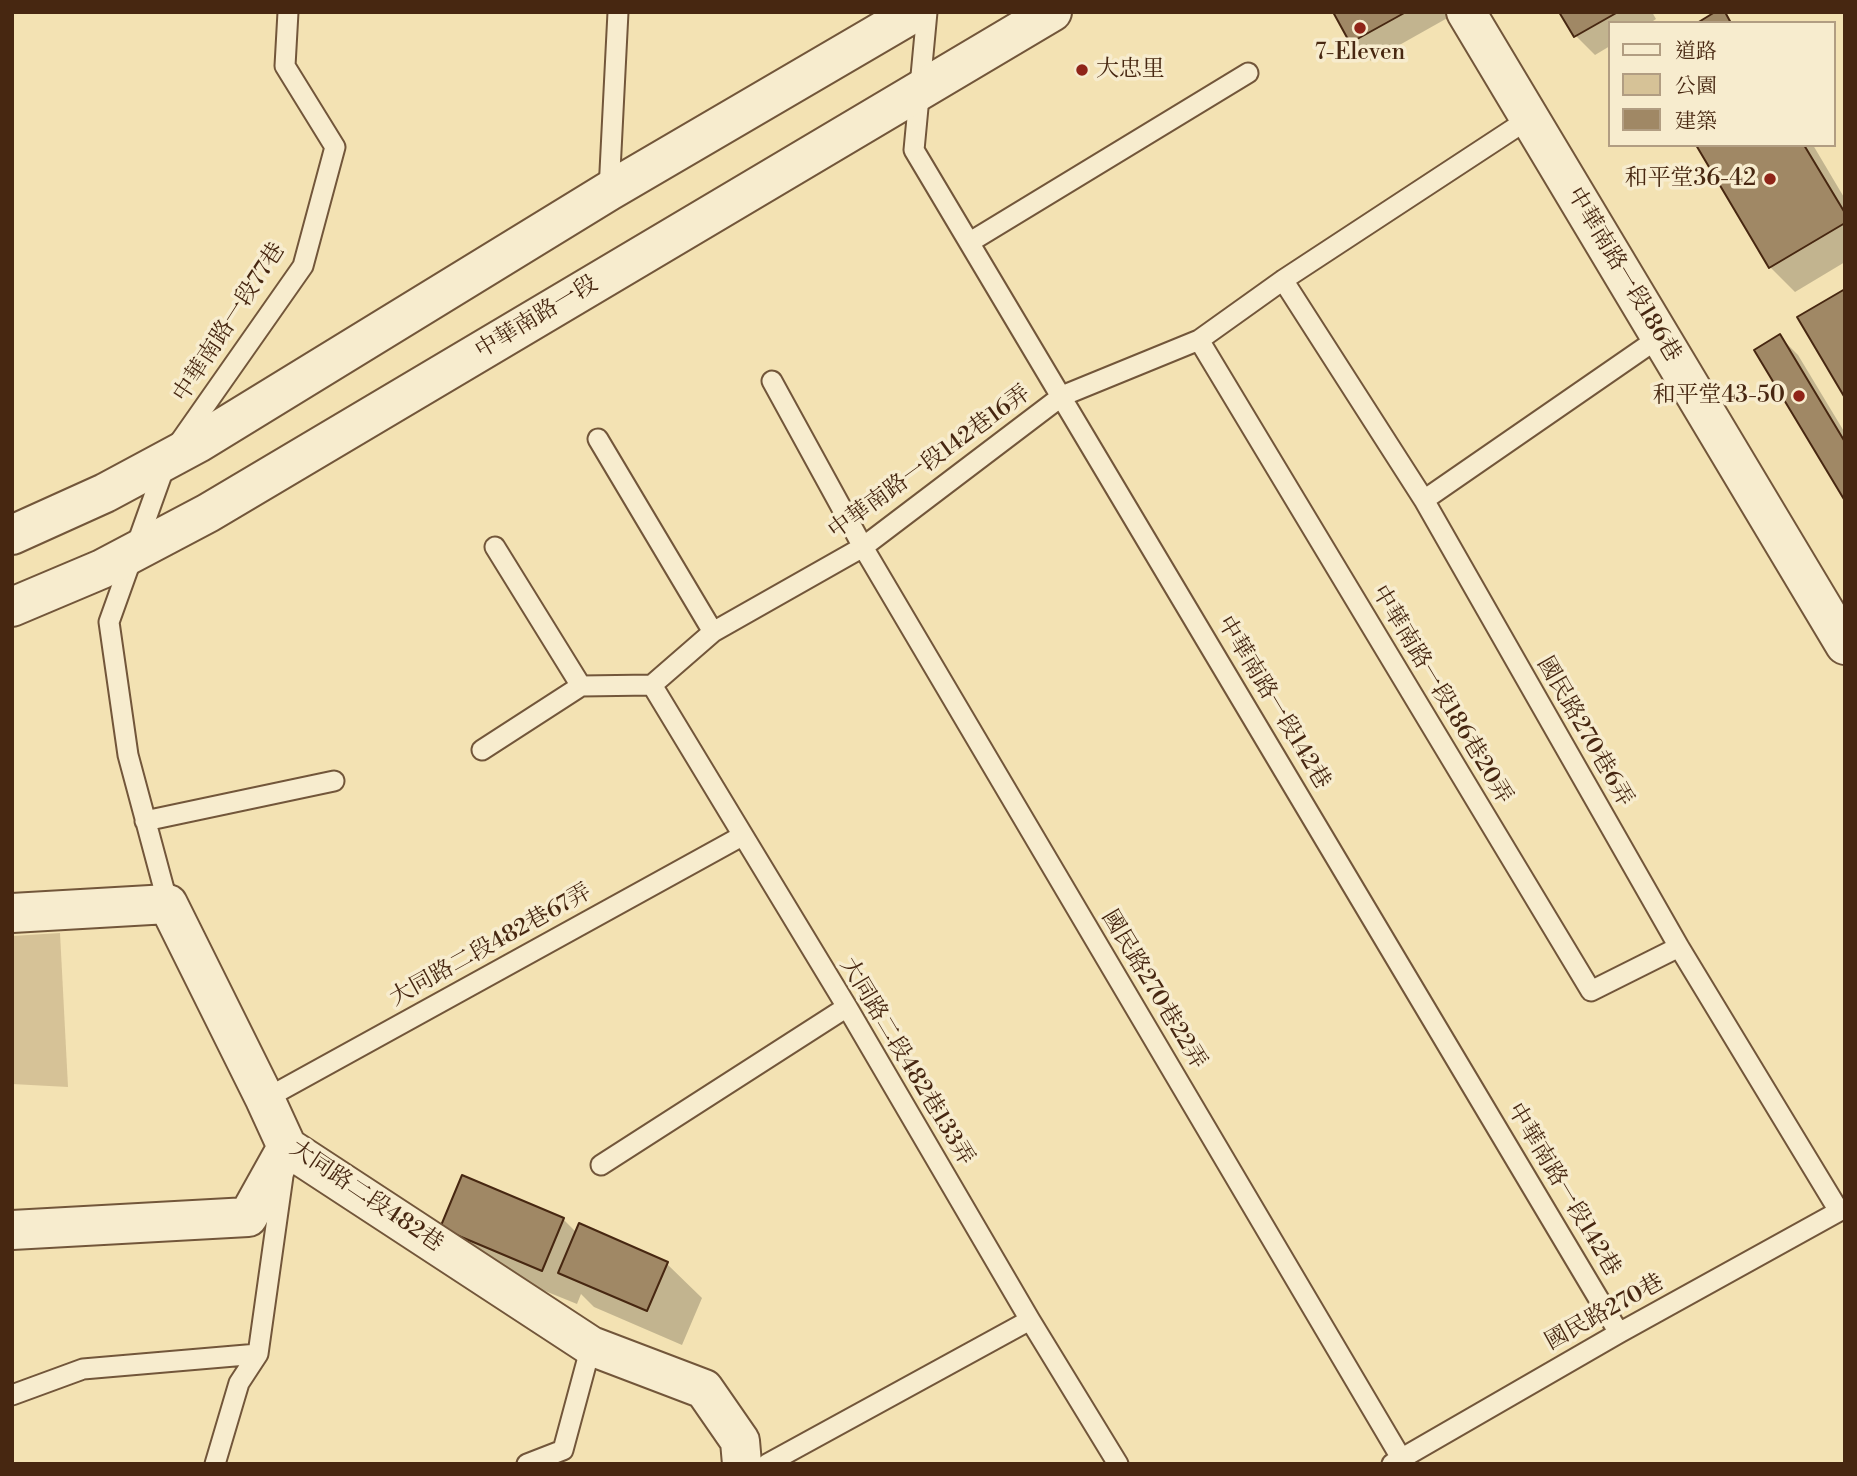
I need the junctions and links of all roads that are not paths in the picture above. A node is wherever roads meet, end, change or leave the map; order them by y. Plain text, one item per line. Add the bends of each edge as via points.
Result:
1 (288, 12) edge
2 (618, 12) edge
3 (915, 12) edge
4 (927, 12) edge
5 (1052, 12) edge
6 (1466, 12) edge
7 (1248, 73) dead end
8 (920, 91) junction
9 (1530, 118) junction
10 (609, 191) junction
11 (970, 242) junction
12 (1283, 280) junction
13 (1660, 337) junction
14 (1199, 340) junction
15 (772, 380) dead end
16 (1062, 396) junction
17 (598, 439) dead end
18 (167, 460) junction
19 (1424, 500) junction
20 (12, 535) edge
21 (495, 547) dead end
22 (863, 547) junction
23 (134, 553) junction
24 (12, 607) edge
25 (713, 632) junction
26 (1845, 645) edge
27 (652, 685) junction
28 (581, 686) junction
29 (482, 750) dead end
30 (334, 781) dead end
31 (145, 821) junction
32 (742, 836) junction
33 (168, 904) junction
34 (12, 913) edge
35 (1679, 947) junction
36 (847, 1007) junction
37 (265, 1099) junction
38 (286, 1147) junction
39 (601, 1165) dead end
40 (1842, 1209) edge
41 (12, 1230) edge
42 (1030, 1320) junction
43 (1619, 1332) junction
44 (591, 1346) junction
45 (258, 1354) junction
46 (12, 1395) edge
47 (1396, 1461) edge
48 (215, 1464) edge
49 (527, 1464) edge
50 (743, 1464) edge
51 (767, 1464) edge
52 (1118, 1464) edge

1 - 18 lane, 中華南路一段77巷 via 285,66 335,147 303,266
2 - 10 lane
3 - 10 street
4 - 8 lane, 中華南路一段142巷
5 - 8 street, 中華南路一段
6 - 9 street, 中華南路一段186巷
7 - 11 lane
8 - 11 lane, 中華南路一段142巷 via 914,150
8 - 23 street, 中華南路一段
9 - 12 lane
9 - 13 street, 中華南路一段186巷
10 - 18 street
11 - 16 lane, 中華南路一段142巷
12 - 14 lane
12 - 19 lane, 國民路270巷6弄
13 - 19 lane
13 - 26 street, 中華南路一段186巷
14 - 16 lane
14 - 35 lane, 中華南路一段186巷20弄 via 1591,991
15 - 22 lane, 國民路270巷22弄
16 - 22 lane, 中華南路一段142巷16弄
16 - 43 lane, 中華南路一段142巷
17 - 25 lane
18 - 20 street
18 - 23 lane, 中華南路一段77巷
19 - 35 lane, 國民路270巷6弄
21 - 28 lane
22 - 25 lane, 中華南路一段142巷16弄
22 - 47 lane, 國民路270巷22弄
23 - 24 street, 中華南路一段
23 - 31 lane, 中華南路一段77巷 via 109,622 128,755
25 - 27 lane, 中華南路一段142巷16弄
27 - 28 lane
27 - 32 lane, 大同路二段482巷133弄
28 - 29 lane
30 - 31 lane
31 - 33 lane, 中華南路一段77巷
32 - 36 lane, 大同路二段482巷133弄
32 - 37 lane, 大同路二段482巷67弄
33 - 34 street
33 - 37 street, 大同路二段482巷
35 - 40 lane, 國民路270巷6弄
36 - 39 lane
36 - 42 lane, 大同路二段482巷133弄
37 - 38 street, 大同路二段482巷
38 - 41 street via 248,1217
38 - 44 street, 大同路二段482巷
38 - 45 lane
40 - 43 lane, 國民路270巷
42 - 51 lane
42 - 52 lane, 大同路二段482巷133弄
43 - 47 lane, 國民路270巷
44 - 49 lane via 563,1450
44 - 50 street, 大同路二段482巷 via 704,1389 740,1441
45 - 46 lane via 83,1368
45 - 48 lane via 239,1383

